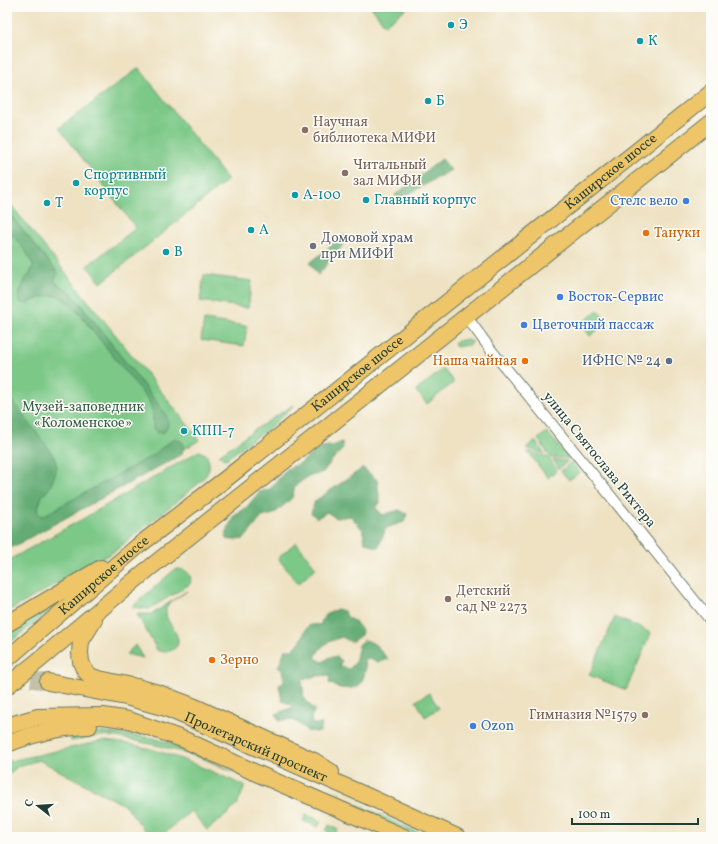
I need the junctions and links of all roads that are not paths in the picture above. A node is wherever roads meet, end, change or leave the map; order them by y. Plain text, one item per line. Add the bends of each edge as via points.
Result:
1 (711, 92) edge
2 (711, 122) edge
3 (466, 316) junction
4 (138, 546) junction
5 (108, 603) junction
6 (711, 621) edge
7 (7, 624) edge
8 (7, 659) edge
9 (38, 661) junction
10 (48, 682) tunnel mouth
11 (7, 686) edge
12 (7, 694) edge
13 (7, 726) edge
14 (160, 730) junction
15 (7, 744) edge
16 (367, 796) junction
17 (404, 837) edge
18 (457, 837) edge

1 - 4 main road, Каширское шоссе
2 - 3 main road, Каширское шоссе
3 - 5 main road, Каширское шоссе
3 - 6 street, улица Святослава Рихтера
4 - 7 main road
4 - 8 main road, Каширское шоссе
5 - 9 main road, Каширское шоссе
5 - 16 main road via 82,641 81,662 92,677 137,687 195,707 314,761
9 - 11 main road, Каширское шоссе
9 - 12 main road
10 - 16 main road, Пролетарский проспект via 126,696 166,708
13 - 14 main road, Пролетарский проспект via 38,717 103,716 129,720
14 - 15 main road via 119,726 75,727 37,733
14 - 17 main road, Пролетарский проспект
16 - 18 main road, Пролетарский проспект

